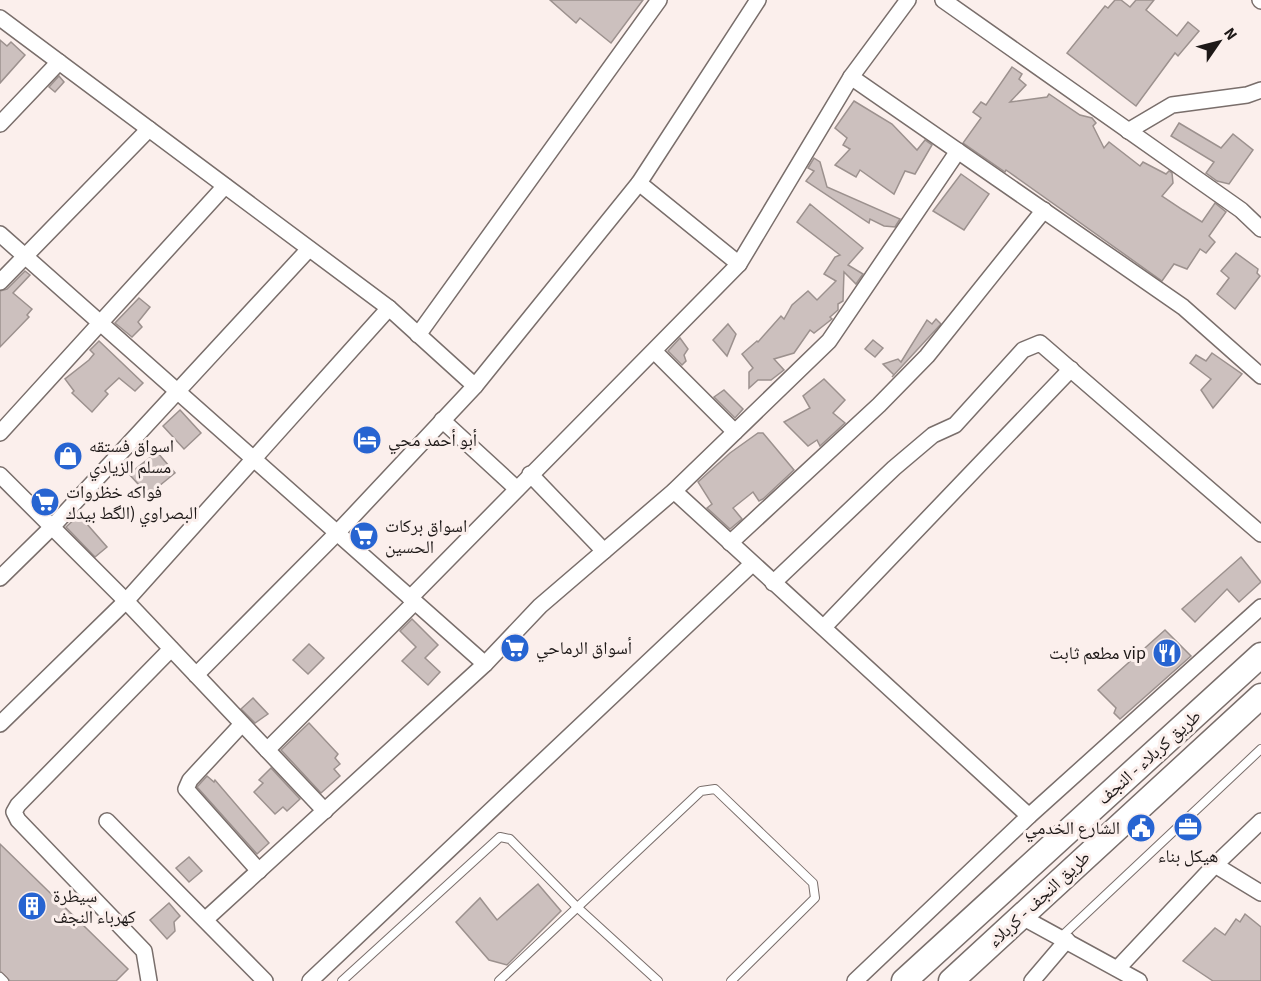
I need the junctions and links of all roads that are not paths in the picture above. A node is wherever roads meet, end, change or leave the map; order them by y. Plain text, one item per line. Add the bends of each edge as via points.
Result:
1 (659, 0) edge
2 (758, 0) edge
3 (908, 0) edge
4 (943, 0) edge
5 (0, 18) edge
6 (59, 62) junction
7 (851, 77) junction
8 (1261, 90) edge
9 (0, 124) edge
10 (149, 129) junction
11 (1128, 130) junction
12 (958, 151) junction
13 (639, 183) junction
14 (225, 186) junction
15 (1044, 210) junction
16 (1261, 229) edge
17 (0, 234) edge
18 (309, 249) junction
19 (25, 256) junction
20 (739, 264) junction
21 (0, 282) edge
22 (389, 309) junction
23 (100, 323) junction
24 (418, 335) junction
25 (655, 352) junction
26 (1071, 369) junction
27 (1261, 375) edge
28 (475, 386) junction
29 (178, 391) junction
30 (442, 420) junction
31 (735, 432) junction
32 (0, 433) edge
33 (254, 459) junction
34 (531, 474) junction
35 (0, 475) edge
36 (516, 489) junction
37 (674, 491) junction
38 (52, 527) junction
39 (337, 533) junction
40 (1261, 534) edge
41 (730, 543) junction
42 (604, 551) junction
43 (752, 564) junction
44 (0, 578) edge
45 (773, 583) junction
46 (413, 600) junction
47 (126, 601) junction
48 (1261, 607) edge
49 (824, 627) junction
50 (171, 649) junction
51 (1261, 655) edge
52 (485, 664) junction
53 (196, 675) junction
54 (1261, 696) edge
55 (0, 724) edge
56 (242, 724) junction
57 (1261, 749) edge
58 (267, 750) junction
59 (325, 811) junction
60 (1029, 816) junction
61 (107, 821) dead end
62 (1261, 821) edge
63 (1215, 865) junction
64 (259, 871) junction
65 (1261, 893) edge
66 (578, 908) junction
67 (1020, 916) junction
68 (206, 919) junction
69 (1064, 938) junction
70 (248, 961) junction
71 (1118, 968) junction
72 (0, 977) edge
73 (4, 981) edge
74 (149, 981) edge
75 (254, 981) edge
76 (265, 981) edge
77 (310, 981) edge
78 (342, 981) edge
79 (499, 981) edge
80 (658, 981) edge
81 (730, 981) edge
82 (855, 981) edge
83 (904, 981) edge
84 (951, 981) edge
85 (1032, 981) edge
86 (1139, 981) edge

1 - 24 street
2 - 13 street
3 - 7 street
4 - 11 street
5 - 6 street
6 - 9 street
6 - 10 street
7 - 12 street
7 - 20 street
8 - 11 street via 1172,105
10 - 14 street
10 - 19 street
11 - 16 street via 1241,210
12 - 15 street
12 - 31 street via 829,341
13 - 20 street
13 - 28 street
14 - 18 street
14 - 23 street
15 - 27 street via 1183,306
15 - 41 street via 927,356
17 - 19 street
18 - 22 street
18 - 29 street
19 - 21 street
19 - 23 street
20 - 25 street
22 - 24 street
22 - 33 street
23 - 29 street
23 - 32 street
24 - 28 street
25 - 31 street
25 - 34 street
26 - 40 street
26 - 45 street via 1040,343 1023,350 955,425 933,435 894,468
26 - 49 street
28 - 30 street
29 - 33 street
29 - 38 street
30 - 36 street
30 - 39 street
31 - 37 street
33 - 39 street
33 - 47 street
34 - 36 street
34 - 42 street
35 - 38 street
36 - 46 street
37 - 41 street
37 - 42 street
38 - 44 street
38 - 47 street
39 - 46 street
39 - 53 street
41 - 43 street
42 - 52 street via 540,606
43 - 45 street
43 - 77 street
45 - 49 street
46 - 52 street
46 - 58 street
47 - 50 street
47 - 55 street
48 - 60 street
49 - 60 street
50 - 53 street
50 - 74 street via 14,812 144,951
51 - 83 highway, طريق کربلاء - النجف
52 - 59 street
53 - 56 street
54 - 67 highway, طريق النجف - کربلاء
56 - 58 street
56 - 64 street via 186,789
57 - 69 lane
58 - 59 street
59 - 64 street
60 - 82 street
61 - 68 street
62 - 63 street
63 - 65 street
63 - 71 street
64 - 68 street
66 - 78 lane via 510,839 500,837
66 - 79 lane
66 - 80 lane
66 - 81 lane via 700,790 715,789 813,883 815,890 815,898
67 - 69 street
67 - 84 highway, طريق النجف - کربلاء
68 - 70 street
69 - 71 street
69 - 85 street
70 - 75 street
70 - 76 street
71 - 86 street
72 - 73 lane

